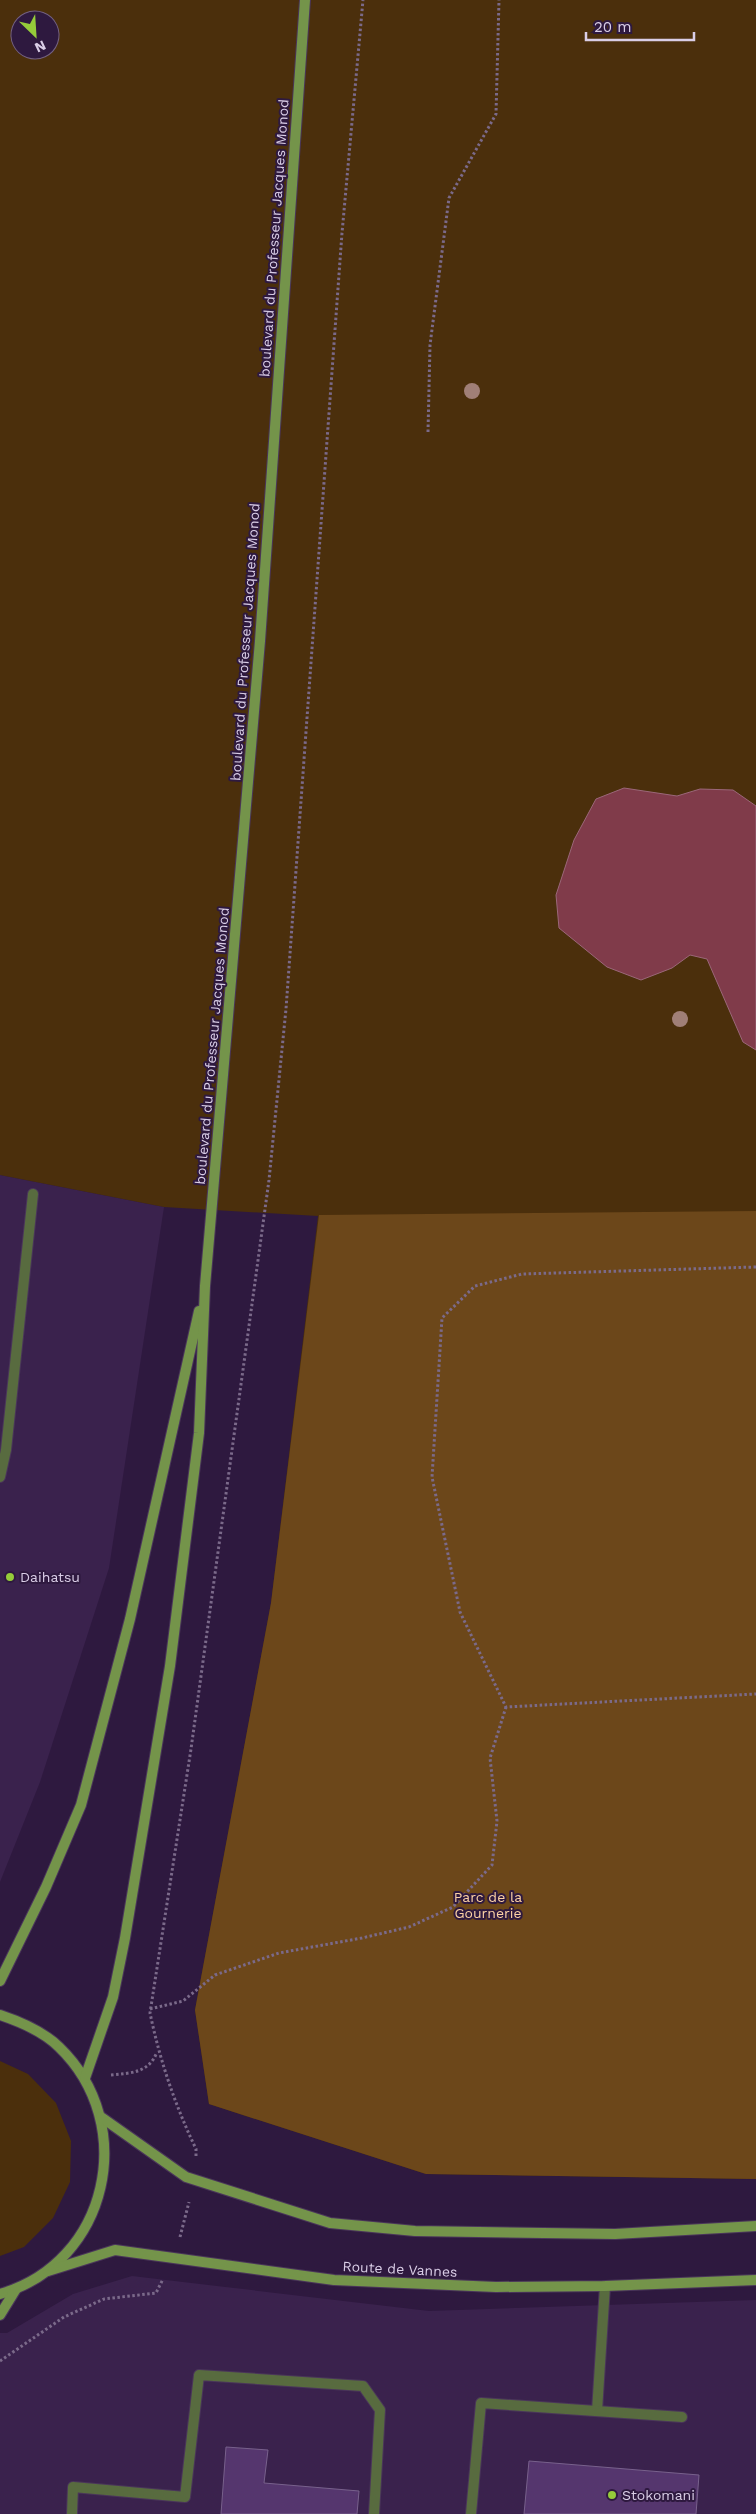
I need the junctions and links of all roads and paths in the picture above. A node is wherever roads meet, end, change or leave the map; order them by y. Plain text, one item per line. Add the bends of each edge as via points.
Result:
1 (305, 0) edge
2 (363, 0) edge
3 (499, 0) edge
4 (428, 432) dead end
5 (33, 1194) dead end
6 (756, 1267) edge
7 (204, 1286) junction
8 (0, 1477) edge
9 (756, 1694) edge
10 (506, 1707) junction
11 (0, 1981) edge
12 (150, 2009) junction
13 (0, 2014) edge
14 (158, 2052) junction
15 (85, 2078) junction
16 (101, 2116) junction
17 (195, 2180) junction
18 (756, 2226) edge
19 (175, 2259) junction
20 (48, 2271) junction
21 (756, 2280) edge
22 (605, 2286) junction
23 (16, 2289) junction
24 (0, 2294) edge
25 (0, 2315) edge
26 (0, 2360) edge
27 (596, 2411) junction
28 (682, 2417) dead end
29 (72, 2514) edge
30 (374, 2514) edge
31 (471, 2514) edge

1 - 7 main road, boulevard du Professeur Jacques Monod via 260,641
2 - 12 path via 341,243 286,1009 269,1180 191,1749
3 - 4 path via 496,114 448,198 430,345
5 - 8 street via 6,1450
6 - 10 path via 522,1274 475,1286 442,1318 432,1477 460,1612
7 - 11 main road via 130,1619 80,1805 46,1887
7 - 15 main road via 199,1433 170,1666 113,1997
9 - 10 path
10 - 12 path via 490,1758 497,1821 492,1865 452,1907 409,1927 279,1953 215,1975 183,2002
12 - 14 path
13 - 15 main road via 25,2023 59,2046
14 - 15 path via 146,2069
14 - 17 path via 177,2109 196,2149
15 - 16 main road
16 - 17 main road via 186,2177
16 - 20 main road via 106,2159 98,2202 78,2240
17 - 18 main road via 330,2223 415,2231 615,2234
17 - 19 path
19 - 20 main road, Route de Vannes via 115,2250
19 - 22 main road, Route de Vannes via 334,2280 496,2287
19 - 26 path via 156,2293 104,2299 64,2317
20 - 23 main road
21 - 22 main road, Route de Vannes
22 - 27 street
23 - 24 main road
23 - 25 main road
27 - 28 street
27 - 31 street via 481,2403
29 - 30 street via 73,2487 185,2497 199,2375 363,2386 380,2410

